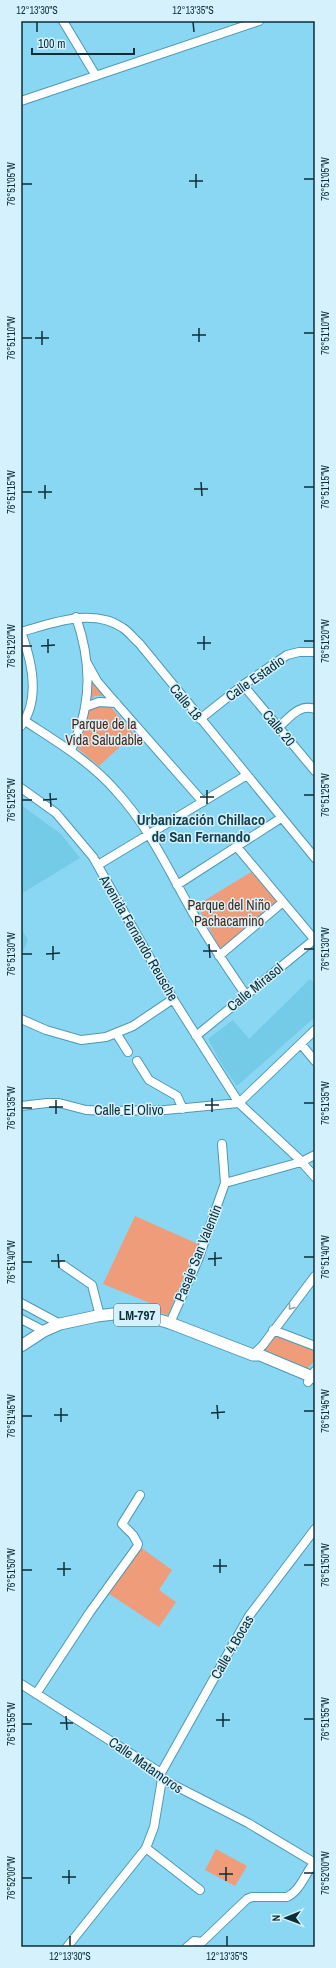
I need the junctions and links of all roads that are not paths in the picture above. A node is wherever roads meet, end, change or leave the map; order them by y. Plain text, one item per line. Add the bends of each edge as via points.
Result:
1 (63, 21) edge
2 (259, 21) edge
3 (96, 76) junction
4 (21, 101) edge
5 (76, 618) junction
6 (21, 632) edge
7 (315, 652) edge
8 (87, 663) junction
9 (243, 685) junction
10 (116, 703) junction
11 (85, 707) junction
12 (315, 709) edge
13 (200, 719) junction
14 (23, 724) edge
15 (279, 727) junction
16 (71, 751) junction
17 (315, 771) edge
18 (247, 775) junction
19 (21, 788) edge
20 (203, 802) junction
21 (281, 818) junction
22 (150, 834) junction
23 (237, 847) junction
24 (315, 858) edge
25 (98, 866) junction
26 (177, 885) junction
27 (283, 902) junction
28 (315, 939) edge
29 (219, 956) junction
30 (246, 996) junction
31 (173, 998) junction
32 (21, 1019) edge
33 (315, 1030) edge
34 (116, 1033) junction
35 (196, 1036) junction
36 (301, 1044) junction
37 (128, 1052) dead end
38 (137, 1061) dead end
39 (315, 1061) edge
40 (239, 1104) junction
41 (21, 1106) edge
42 (183, 1108) junction
43 (222, 1144) dead end
44 (315, 1155) edge
45 (301, 1162) junction
46 (315, 1176) edge
47 (225, 1182) junction
48 (63, 1265) dead end
49 (315, 1276) edge
50 (21, 1303) edge
51 (100, 1316) junction
52 (21, 1319) edge
53 (170, 1322) junction
54 (60, 1324) junction
55 (273, 1330) junction
56 (44, 1331) junction
57 (21, 1346) edge
58 (315, 1346) edge
59 (253, 1354) junction
60 (313, 1378) edge
61 (140, 1495) dead end
62 (315, 1529) edge
63 (21, 1684) edge
64 (36, 1694) junction
65 (162, 1776) junction
66 (146, 1848) junction
67 (314, 1863) edge
68 (200, 1890) dead end
69 (67, 1947) edge
70 (187, 1947) edge

1 - 3 street
2 - 3 street
3 - 4 street
5 - 6 street, Calle 18
5 - 8 street via 84,640
5 - 13 street, Calle 18 via 108,621 124,628
6 - 14 street via 33,678 29,712
7 - 9 street, Calle Estadio via 287,655
8 - 10 street via 97,681
8 - 11 street
9 - 13 street, Calle Estadio
9 - 15 street, Calle 20
10 - 11 street via 99,702
10 - 20 street
11 - 16 street
12 - 15 street via 304,708
13 - 18 street, Calle 18
14 - 16 street
15 - 17 street, Calle 20
16 - 22 street via 115,789
18 - 20 street
18 - 21 street, Calle 18
19 - 25 street, Avenida Fernando Reusche via 56,813
20 - 22 street
21 - 23 street
21 - 24 street, Calle 18
22 - 25 street
22 - 26 street
23 - 26 street
23 - 27 street
25 - 31 street, Avenida Fernando Reusche
26 - 29 street
27 - 28 street
27 - 29 street
28 - 30 street, Calle Mirasol
29 - 30 street
30 - 35 street, Calle Mirasol
31 - 34 street via 133,1026
31 - 35 street, Avenida Fernando Reusche
32 - 34 street via 80,1040 106,1037
33 - 36 street
34 - 37 street
35 - 40 street, Avenida Fernando Reusche
36 - 39 street
36 - 40 street
38 - 42 street via 149,1080 178,1096
40 - 42 street, Calle El Olivo
40 - 45 street, Avenida Fernando Reusche
41 - 42 street, Calle El Olivo via 47,1102 95,1111
43 - 47 street, Pasaje San Valentín
44 - 45 street
45 - 46 street, Avenida Fernando Reusche
45 - 47 street
47 - 53 street, Pasaje San Valentín via 200,1253
48 - 51 street via 92,1285
49 -> 55 street
50 - 54 street
51 - 53 main road, LM-797 via 122,1313
51 - 54 main road, LM-797
52 - 56 street
53 - 59 main road, LM-797
54 - 56 main road, LM-797
55 - 58 street
55 - 59 street
56 - 57 main road, LM-797
59 - 60 main road, LM-797
61 - 64 street via 122,1524 135,1538 138,1547 90,1612
62 - 65 street, Calle 4 Bocas via 249,1616
63 - 64 street, Calle Matamoros
64 - 65 street, Calle Matamoros
65 - 66 street, Calle 4 Bocas via 154,1828
65 - 67 street, Calle Matamoros
66 - 68 street
66 - 69 street, Calle 4 Bocas
67 - 70 street via 292,1895 252,1897 202,1942 194,1941

